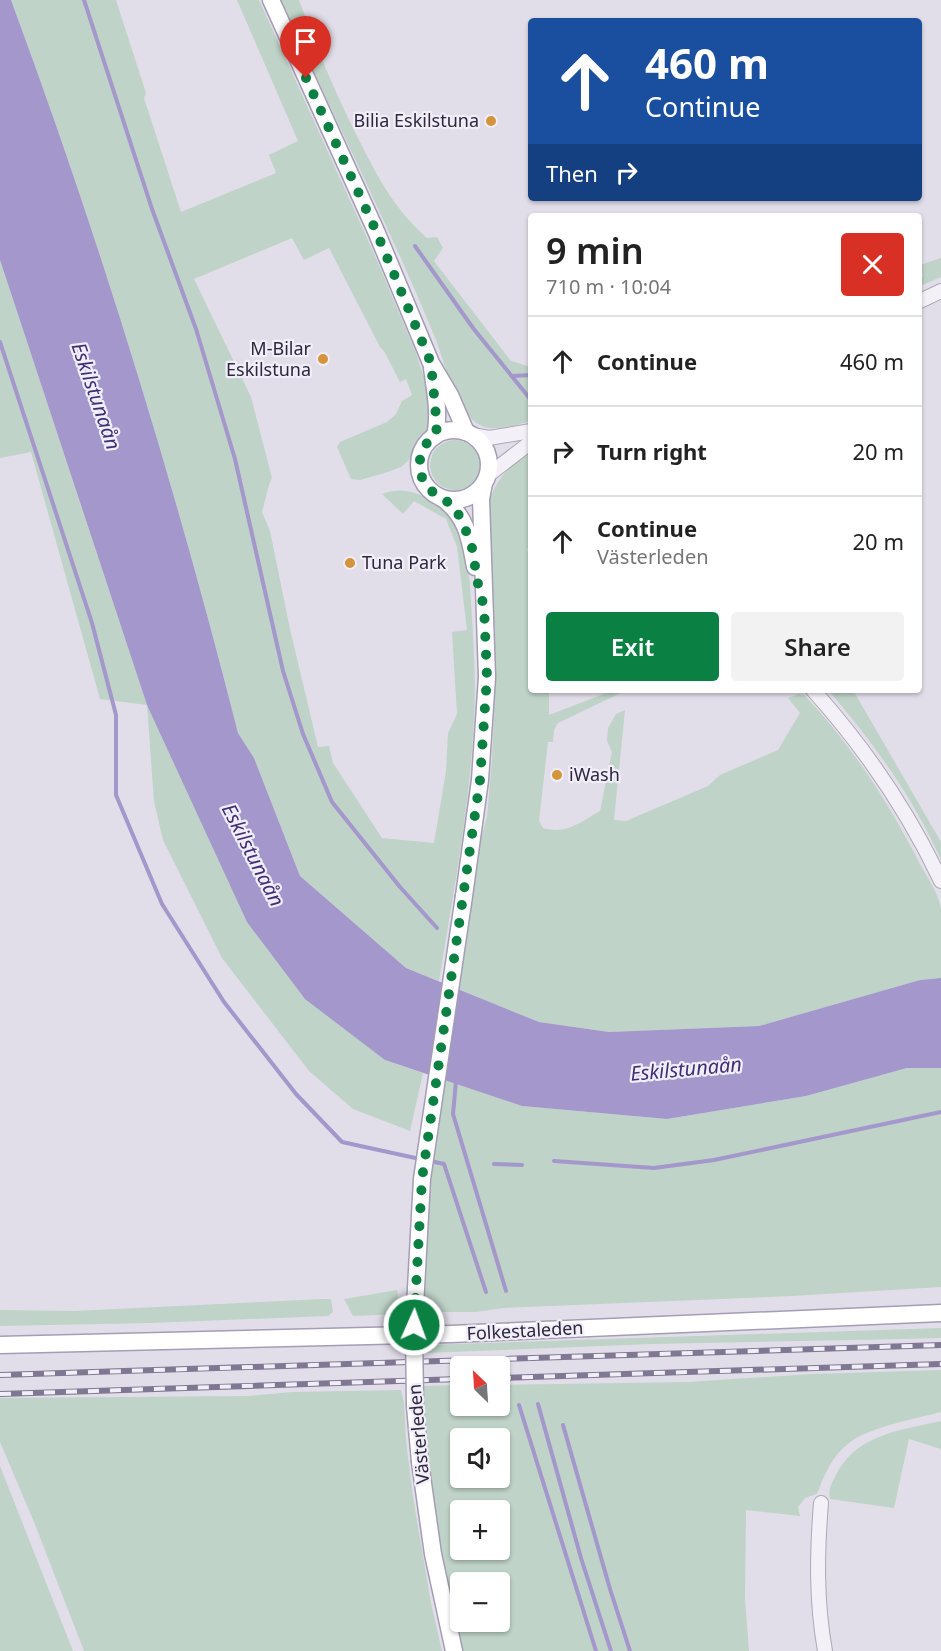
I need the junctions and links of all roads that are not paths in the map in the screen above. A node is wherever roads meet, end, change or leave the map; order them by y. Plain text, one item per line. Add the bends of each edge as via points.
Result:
1 (271, 0) edge
2 (941, 291) edge
3 (922, 300) edge
4 (431, 363) junction
5 (528, 432) edge
6 (469, 434) junction
7 (435, 436) junction
8 (528, 445) edge
9 (486, 480) junction
10 (442, 498) junction
11 (484, 606) junction
12 (815, 693) edge
13 (941, 881) edge
14 (941, 1312) edge
15 (0, 1345) edge
16 (821, 1503) dead end
17 (454, 1651) edge
18 (825, 1651) edge

1 - 4 main road
2 - 3 street
4 - 6 main road
4 - 7 main road
5 - 6 street via 489,438
6 - 7 main road via 453,430
6 - 9 main road via 487,452
7 - 10 main road via 422,451 419,468 426,486
8 - 9 street
9 - 10 main road via 467,497
9 - 11 main road, Västerleden via 481,499
10 - 11 main road, Västerleden via 455,507 471,542
11 - 17 main road, Västerleden, bridge via 487,677 480,780 422,1179 414,1325 420,1462 433,1554
12 - 13 street via 878,770 913,825
14 - 15 main road, Folkestaleden via 451,1334
16 - 18 street via 817,1566

